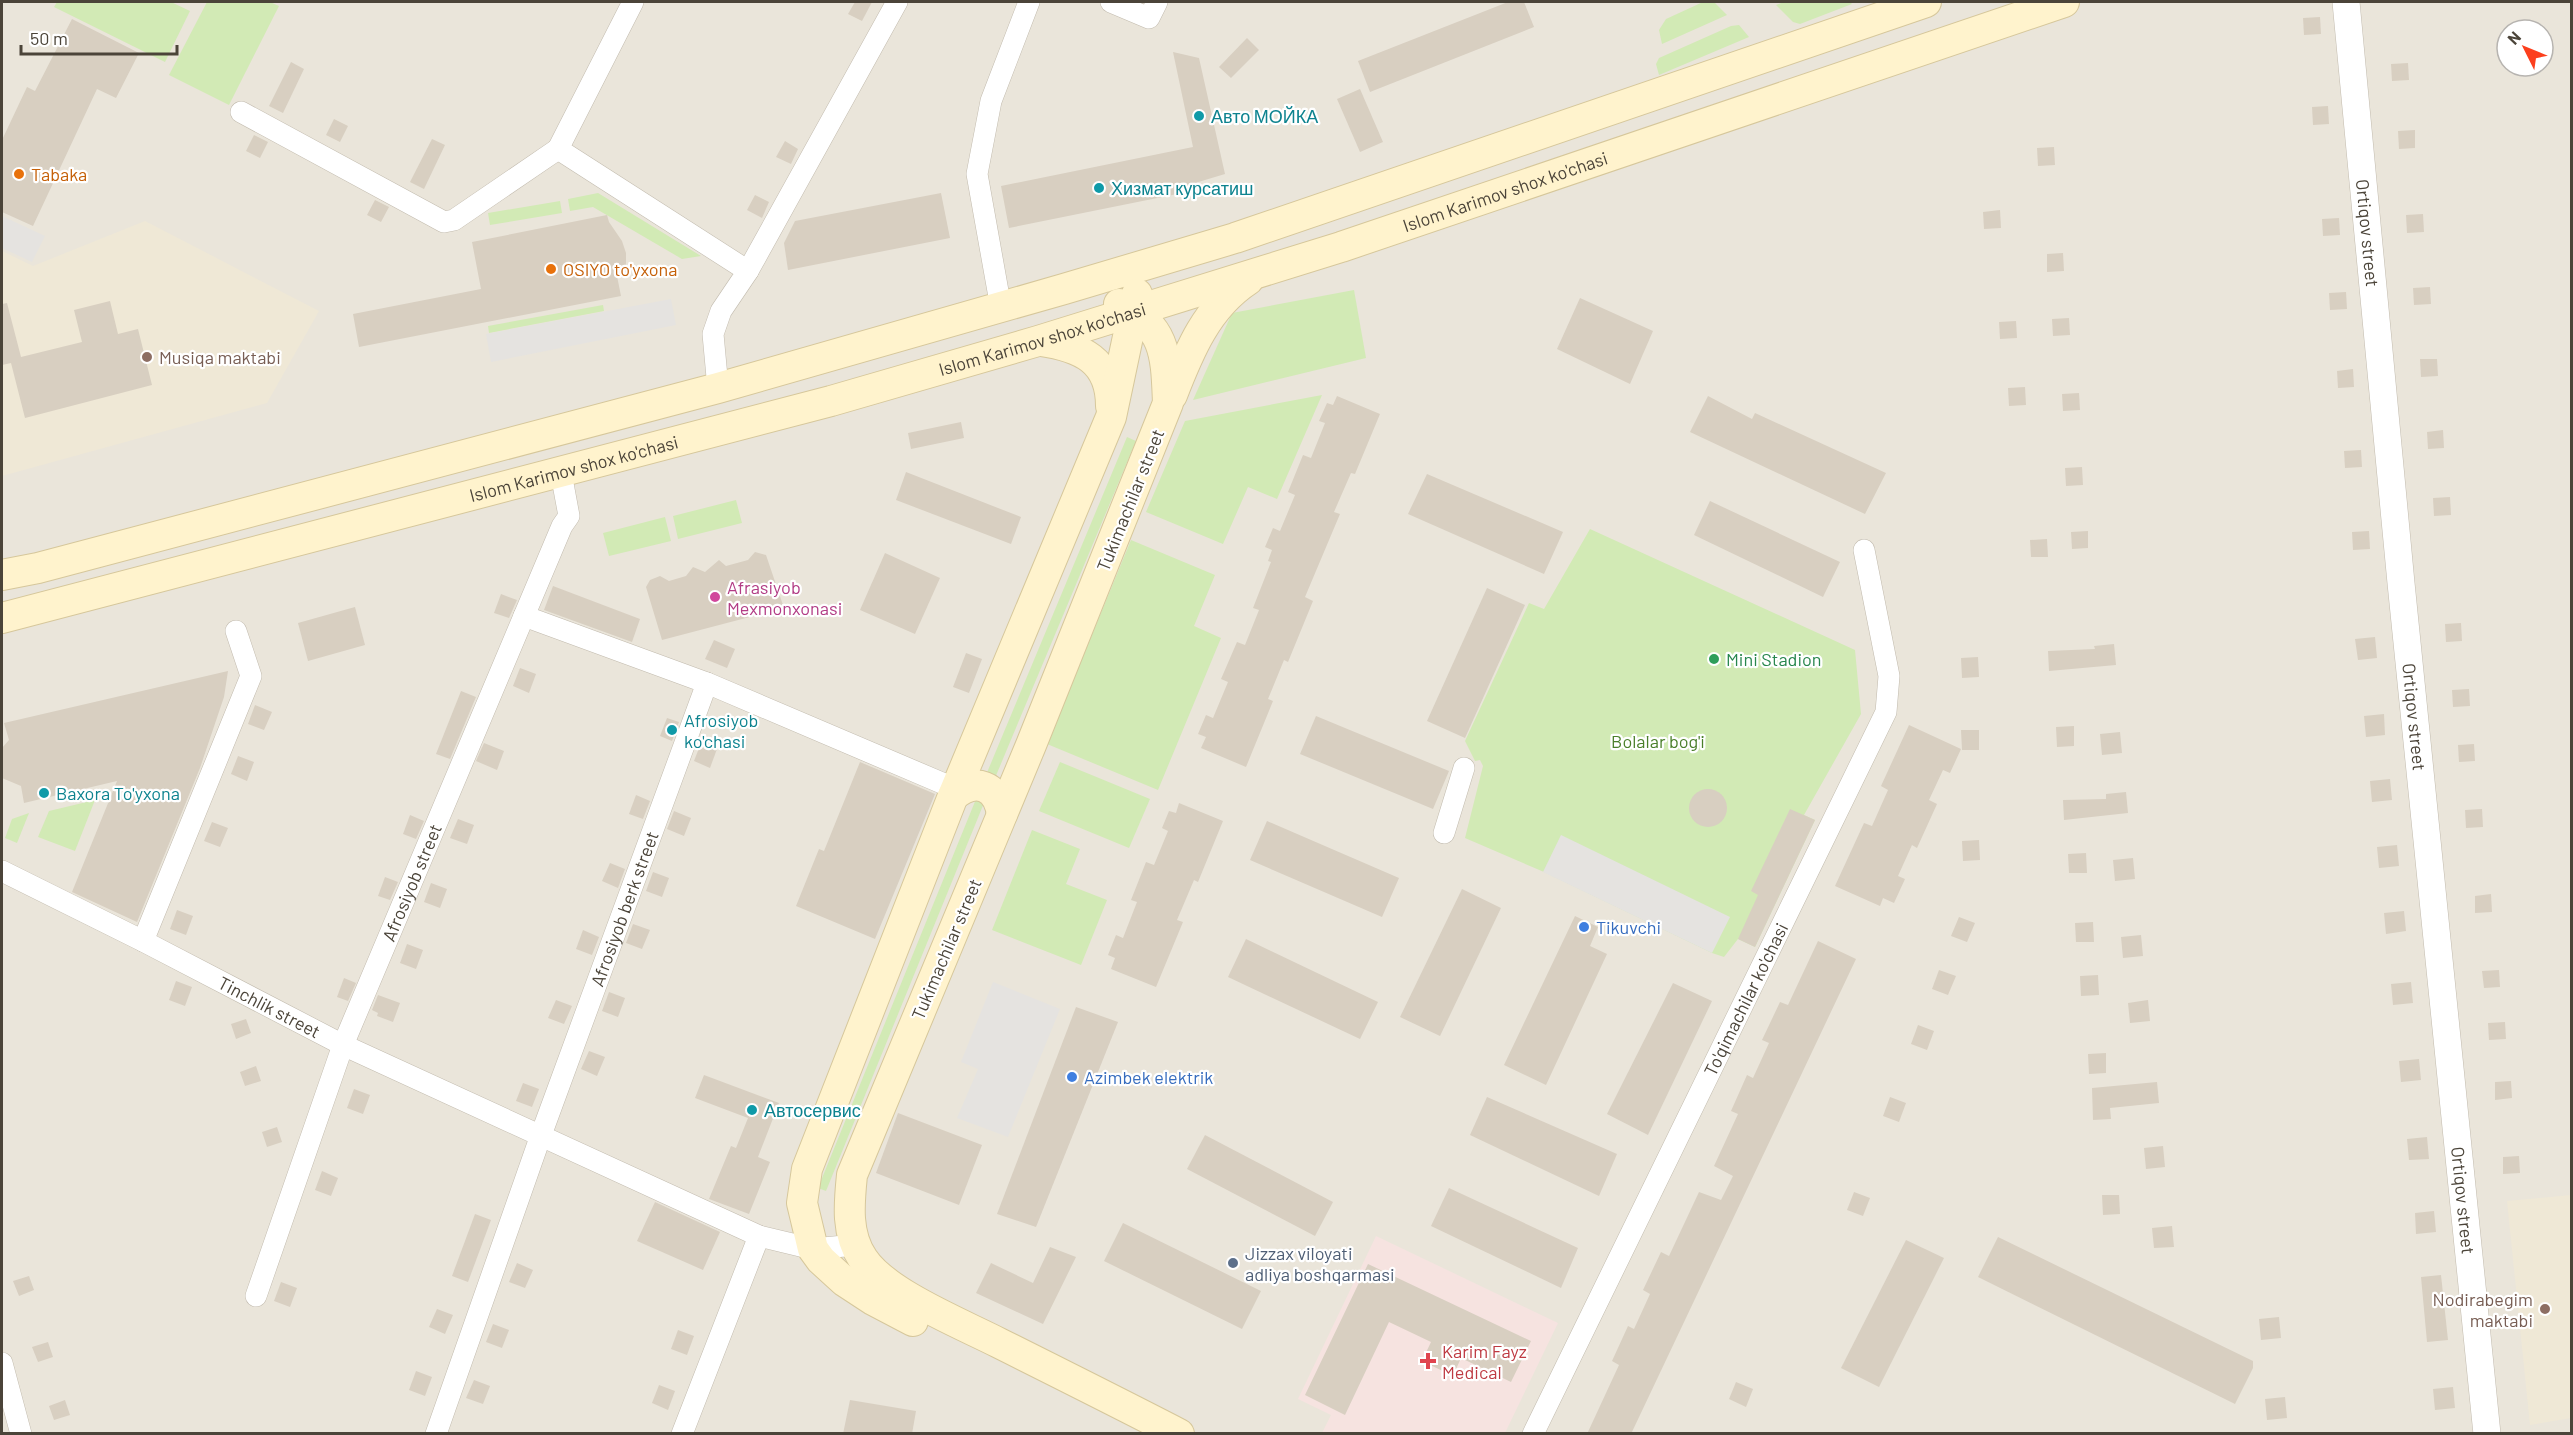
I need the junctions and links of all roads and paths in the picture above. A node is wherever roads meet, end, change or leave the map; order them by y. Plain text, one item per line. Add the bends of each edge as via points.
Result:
1 (633, 2) edge
2 (897, 2) edge
3 (1029, 2) edge
4 (1111, 2) edge
5 (1157, 2) edge
6 (1926, 2) edge
7 (2064, 2) edge
8 (2346, 2) edge
9 (241, 112) dead end
10 (558, 148) junction
11 (1177, 255) junction
12 (748, 271) junction
13 (1260, 271) junction
14 (1064, 290) junction
15 (1001, 308) junction
16 (1133, 311) junction
17 (1038, 341) junction
18 (718, 388) junction
19 (1168, 404) junction
20 (1111, 417) junction
21 (561, 473) junction
22 (1864, 550) dead end
23 (2, 575) edge
24 (524, 616) junction
25 (2, 618) edge
26 (236, 631) dead end
27 (707, 683) junction
28 (1464, 768) dead end
29 (954, 793) junction
30 (1002, 814) junction
31 (1444, 833) dead end
32 (2, 871) edge
33 (143, 941) junction
34 (343, 1045) junction
35 (541, 1136) junction
36 (759, 1236) junction
37 (855, 1245) junction
38 (813, 1249) junction
39 (256, 1296) dead end
40 (2, 1362) edge
41 (19, 1433) edge
42 (436, 1434) edge
43 (682, 1434) edge
44 (1134, 1434) edge
45 (1179, 1434) edge
46 (1533, 1434) edge
47 (2487, 1434) edge

1 - 10 street
2 - 12 street
3 - 15 street via 990,101 977,174
4 - 5 street via 1149,18
6 - 11 main road
7 - 13 main road, Islom Karimov shox ko'chasi
8 - 47 street, Ortiqov street
9 - 10 street via 444,222 454,220
10 - 12 street
11 - 14 main road
11 - 16 main road via 1149,276 1137,295
12 - 18 street via 721,311 713,334
13 - 16 main road, Islom Karimov shox ko'chasi
13 - 19 main road via 1223,299 1211,315 1186,358
14 - 15 main road
14 - 16 main road, Tukimachilar street via 1094,295
15 - 18 main road
16 - 17 main road, Islom Karimov shox ko'chasi
16 - 19 main road, Tukimachilar street via 1161,339 1166,357
16 - 20 main road
17 - 20 main road via 1088,354 1110,388
17 - 21 main road, Islom Karimov shox ko'chasi
18 - 23 main road
19 - 30 main road, Tukimachilar street
20 - 29 main road
21 - 24 street, Afrosiyob street via 569,516
21 - 25 main road, Islom Karimov shox ko'chasi
22 - 46 street, To'qimachilar ko'chasi via 1889,676 1886,712
24 - 27 street
24 - 34 street, Afrosiyob street
26 - 33 street via 251,676
27 - 29 street
27 - 35 street, Afrosiyob berk street
28 - 31 street
29 - 30 main road via 978,785 991,790 1000,800
29 - 38 main road via 807,1169 802,1203
30 - 37 main road, Tukimachilar street via 852,1175 848,1205
32 - 33 street, Tinchlik street
33 - 34 street, Tinchlik street
34 - 35 street, Tinchlik street
34 - 39 street, Afrosiyob street
35 - 36 street
35 - 42 street, Afrosiyob berk street
36 - 38 street
36 - 43 street
37 - 38 street
37 - 45 main road, Tukimachilar street via 864,1261 888,1284
38 - 44 main road via 844,1281 873,1300
40 - 41 street

